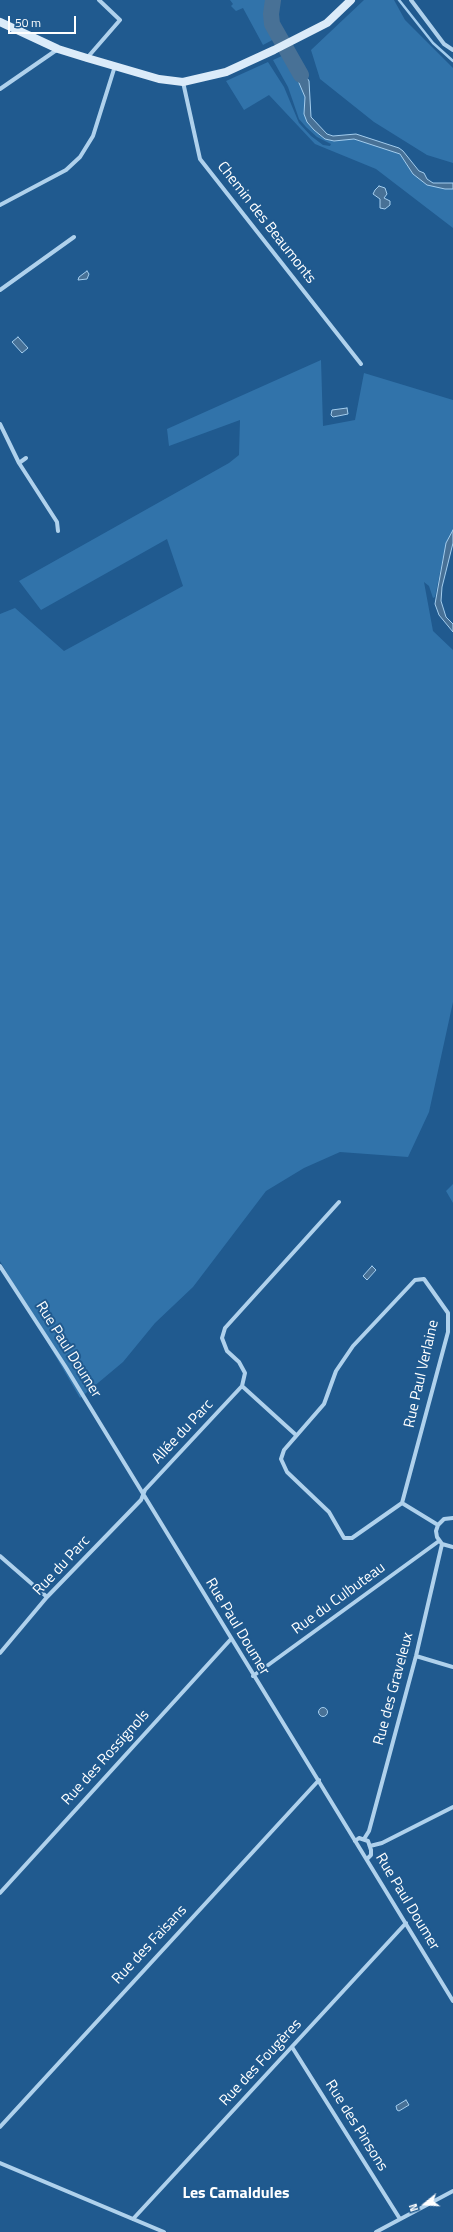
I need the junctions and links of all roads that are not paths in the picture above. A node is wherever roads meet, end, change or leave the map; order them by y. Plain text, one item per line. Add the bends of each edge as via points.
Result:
1 (99, 0) edge
2 (351, 0) edge
3 (411, 0) edge
4 (0, 22) edge
5 (58, 49) junction
6 (453, 50) edge
7 (87, 58) junction
8 (115, 66) junction
9 (183, 82) junction
10 (0, 89) edge
11 (0, 205) edge
12 (74, 237) dead end
13 (0, 290) edge
14 (361, 364) dead end
15 (0, 424) edge
16 (26, 458) dead end
17 (19, 463) junction
18 (58, 531) dead end
19 (339, 1202) dead end
20 (0, 1266) edge
21 (242, 1386) junction
22 (296, 1436) junction
23 (144, 1496) junction
24 (402, 1503) junction
25 (453, 1518) edge
26 (438, 1525) junction
27 (440, 1543) junction
28 (453, 1547) edge
29 (0, 1556) edge
30 (48, 1597) junction
31 (231, 1639) junction
32 (0, 1653) edge
33 (416, 1656) junction
34 (453, 1667) edge
35 (253, 1676) junction
36 (319, 1780) junction
37 (453, 1807) edge
38 (364, 1839) junction
39 (355, 1841) junction
40 (370, 1846) junction
41 (366, 1859) junction
42 (0, 1893) edge
43 (406, 1923) junction
44 (453, 2001) edge
45 (292, 2047) junction
46 (0, 2127) edge
47 (0, 2163) edge
48 (453, 2191) edge
49 (133, 2219) junction
50 (400, 2219) junction
51 (164, 2232) edge
52 (376, 2232) edge

1 - 7 street via 120,20
2 - 9 street via 327,24 310,33 226,72
3 - 6 street via 444,44
4 - 5 street
5 - 7 street
5 - 10 street
7 - 8 street
8 - 9 street via 160,79
8 - 11 street via 93,136 80,157 66,170
9 - 14 street, Chemin des Beaumonts via 200,159
12 - 13 street
15 - 17 street
16 - 17 street
17 - 18 street via 57,522
19 - 21 street via 225,1328 222,1338 227,1351 239,1362 245,1373
20 - 23 street, Rue Paul Doumer via 65,1366
21 - 22 street
21 - 23 street, Allée du Parc via 145,1490
22 - 24 street, Rue Paul Verlaine via 284,1450 281,1459 287,1472 329,1512 344,1538 352,1538
22 - 24 street, Rue Paul Verlaine via 324,1404 336,1371 354,1346 415,1280 424,1279 448,1313 448,1332
23 - 30 street, Rue du Parc
23 - 31 street, Rue Paul Doumer
24 - 26 street
25 - 26 street via 444,1519
26 - 27 street, Rue des Graveleux via 436,1531
27 - 28 street
27 - 33 street, Rue des Graveleux
27 - 35 street, Rue du Culbuteau
29 - 30 street
30 - 32 street, Rue du Parc
31 - 35 street, Rue Paul Doumer
31 - 42 street, Rue des Rossignols
33 - 34 street
33 - 38 street, Rue des Graveleux via 369,1831
35 - 36 street, Rue Paul Doumer
36 - 39 street, Rue Paul Doumer
36 - 46 street, Rue des Faisans
37 - 40 street via 382,1844
38 - 39 street
38 - 40 street
39 - 41 street, Rue Paul Doumer
40 - 41 street via 370,1855
41 - 43 street, Rue Paul Doumer
43 - 44 street, Rue Paul Doumer
43 - 45 street, Rue des Fougères
45 - 49 street, Rue des Fougères
45 - 50 street, Rue des Pinsons
47 - 49 street
48 - 50 street
49 - 51 street
50 - 52 street

